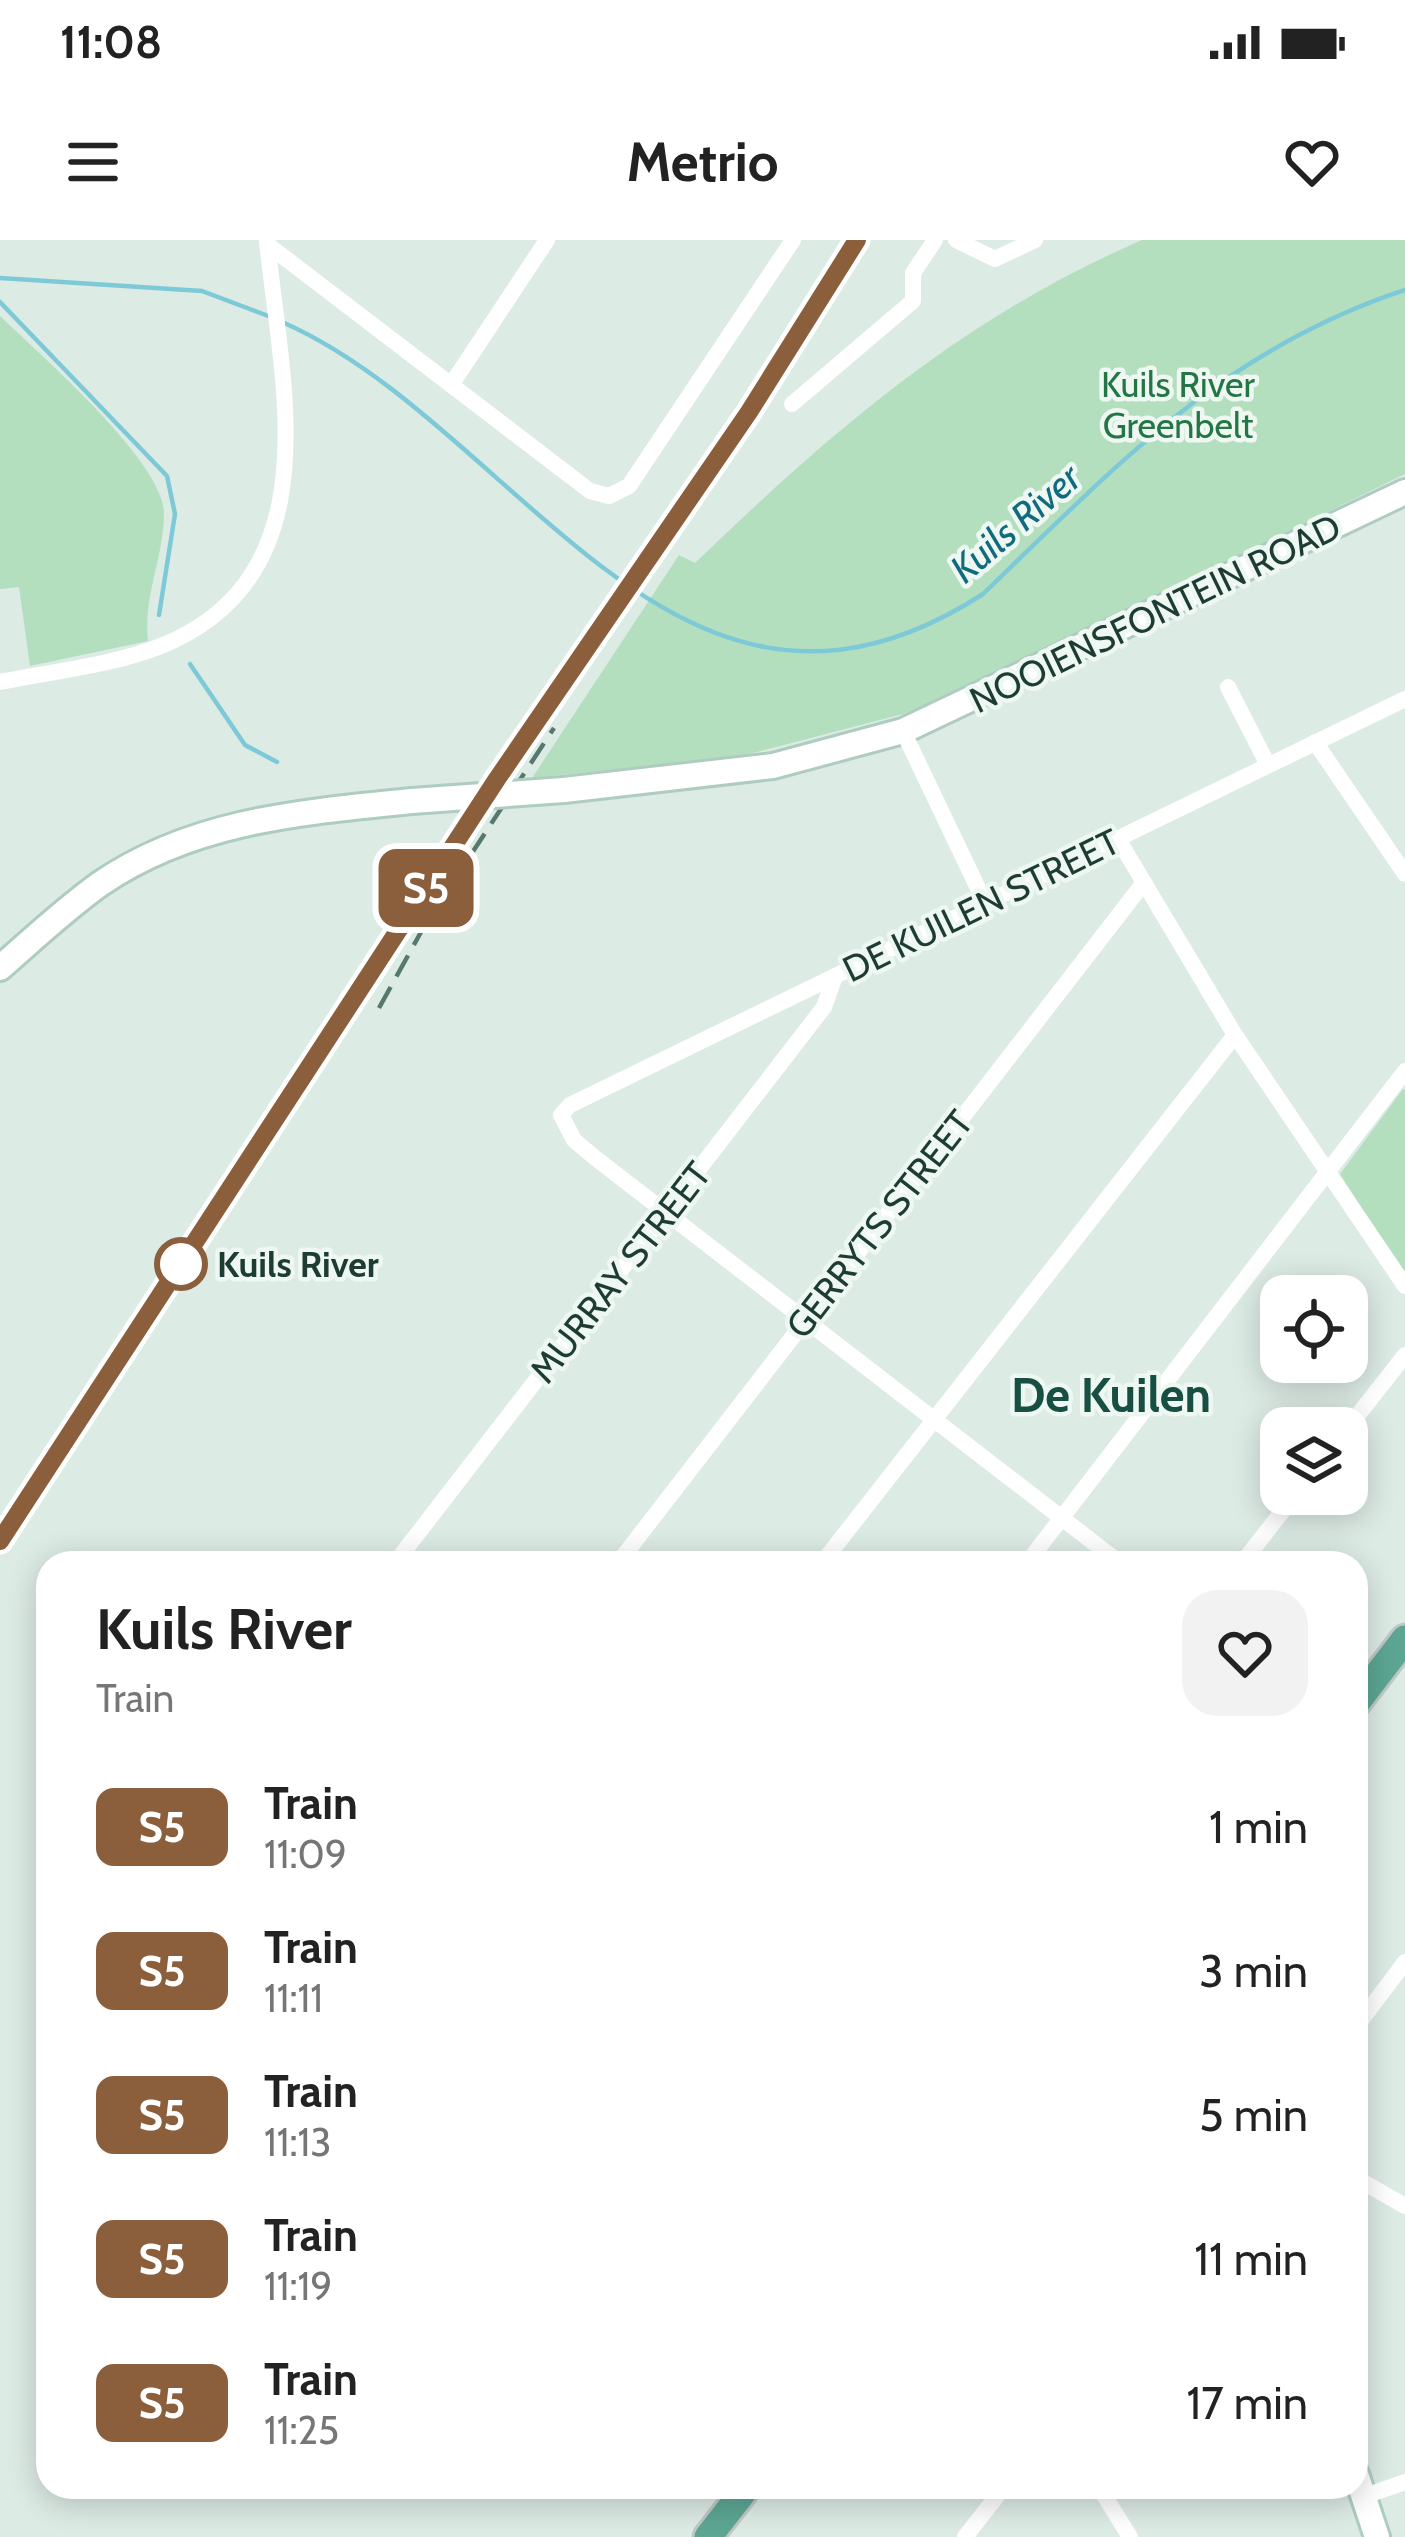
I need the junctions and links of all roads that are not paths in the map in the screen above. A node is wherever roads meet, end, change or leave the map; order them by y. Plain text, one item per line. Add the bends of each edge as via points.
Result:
1 (793, 240) edge
2 (935, 240) edge
3 (956, 240) edge
4 (1035, 240) edge
5 (267, 243) edge
6 (536, 245) edge
7 (451, 385) junction
8 (792, 404) dead end
9 (1405, 492) edge
10 (0, 682) edge
11 (1228, 687) dead end
12 (1405, 699) edge
13 (903, 731) junction
14 (1315, 742) junction
15 (1268, 765) junction
16 (1118, 839) junction
17 (1405, 874) edge
18 (1142, 885) junction
19 (985, 903) junction
20 (0, 968) edge
21 (835, 976) junction
22 (1235, 1035) junction
23 (1405, 1071) edge
24 (1328, 1174) junction
25 (665, 1214) junction
26 (1405, 1286) edge
27 (805, 1320) junction
28 (1405, 1355) edge
29 (1364, 1407) edge
30 (933, 1420) junction
31 (1280, 1515) edge
32 (1062, 1518) junction
33 (403, 1551) edge
34 (627, 1551) edge
35 (831, 1551) edge
36 (1036, 1551) edge
37 (1105, 1551) edge
38 (1251, 1551) edge
39 (1405, 1639) edge
40 (1368, 1687) edge
41 (1405, 1962) edge
42 (1368, 2010) edge
43 (1368, 2185) edge
44 (1405, 2206) edge
45 (1405, 2482) edge
46 (1368, 2484) edge
47 (738, 2499) edge
48 (995, 2499) edge
49 (1106, 2499) edge
50 (1365, 2499) edge
51 (708, 2537) edge
52 (965, 2537) edge
53 (1130, 2537) edge
54 (1377, 2537) edge

1 - 7 street via 629,486 615,495 590,490
2 - 8 street via 913,273 913,301
3 - 4 street via 995,259
5 - 7 street
5 - 10 street via 287,435 285,493 265,549 233,595 160,646
6 - 7 street
9 - 13 street, NOOIENSFONTEIN ROAD
11 - 15 street
12 - 14 street, DE KUILEN STREET
13 - 19 street
13 - 20 street, NOOIENSFONTEIN ROAD, bridge via 773,766 267,818 186,841 102,883
14 - 15 street, DE KUILEN STREET
14 - 17 street
15 - 16 street, DE KUILEN STREET
16 - 18 street
16 - 19 street, DE KUILEN STREET
18 - 22 street
18 - 27 street, GERRYTS STREET
19 - 21 street, DE KUILEN STREET
21 - 25 street, MURRAY STREET via 824,1007
21 - 25 street, DE KUILEN STREET via 561,1115 574,1140
22 - 24 street
22 - 30 street
23 - 24 street
24 - 26 street
24 - 32 street
25 - 27 street
25 - 33 street, MURRAY STREET
27 - 30 street
27 - 34 street, GERRYTS STREET
28 - 29 street
30 - 32 street
30 - 35 street
31 - 38 street
32 - 36 street
32 - 37 street
39 - 40 main road
41 - 42 street
43 - 44 street
45 - 46 street
47 - 51 main road
48 - 52 street
49 - 53 street
50 - 54 street

